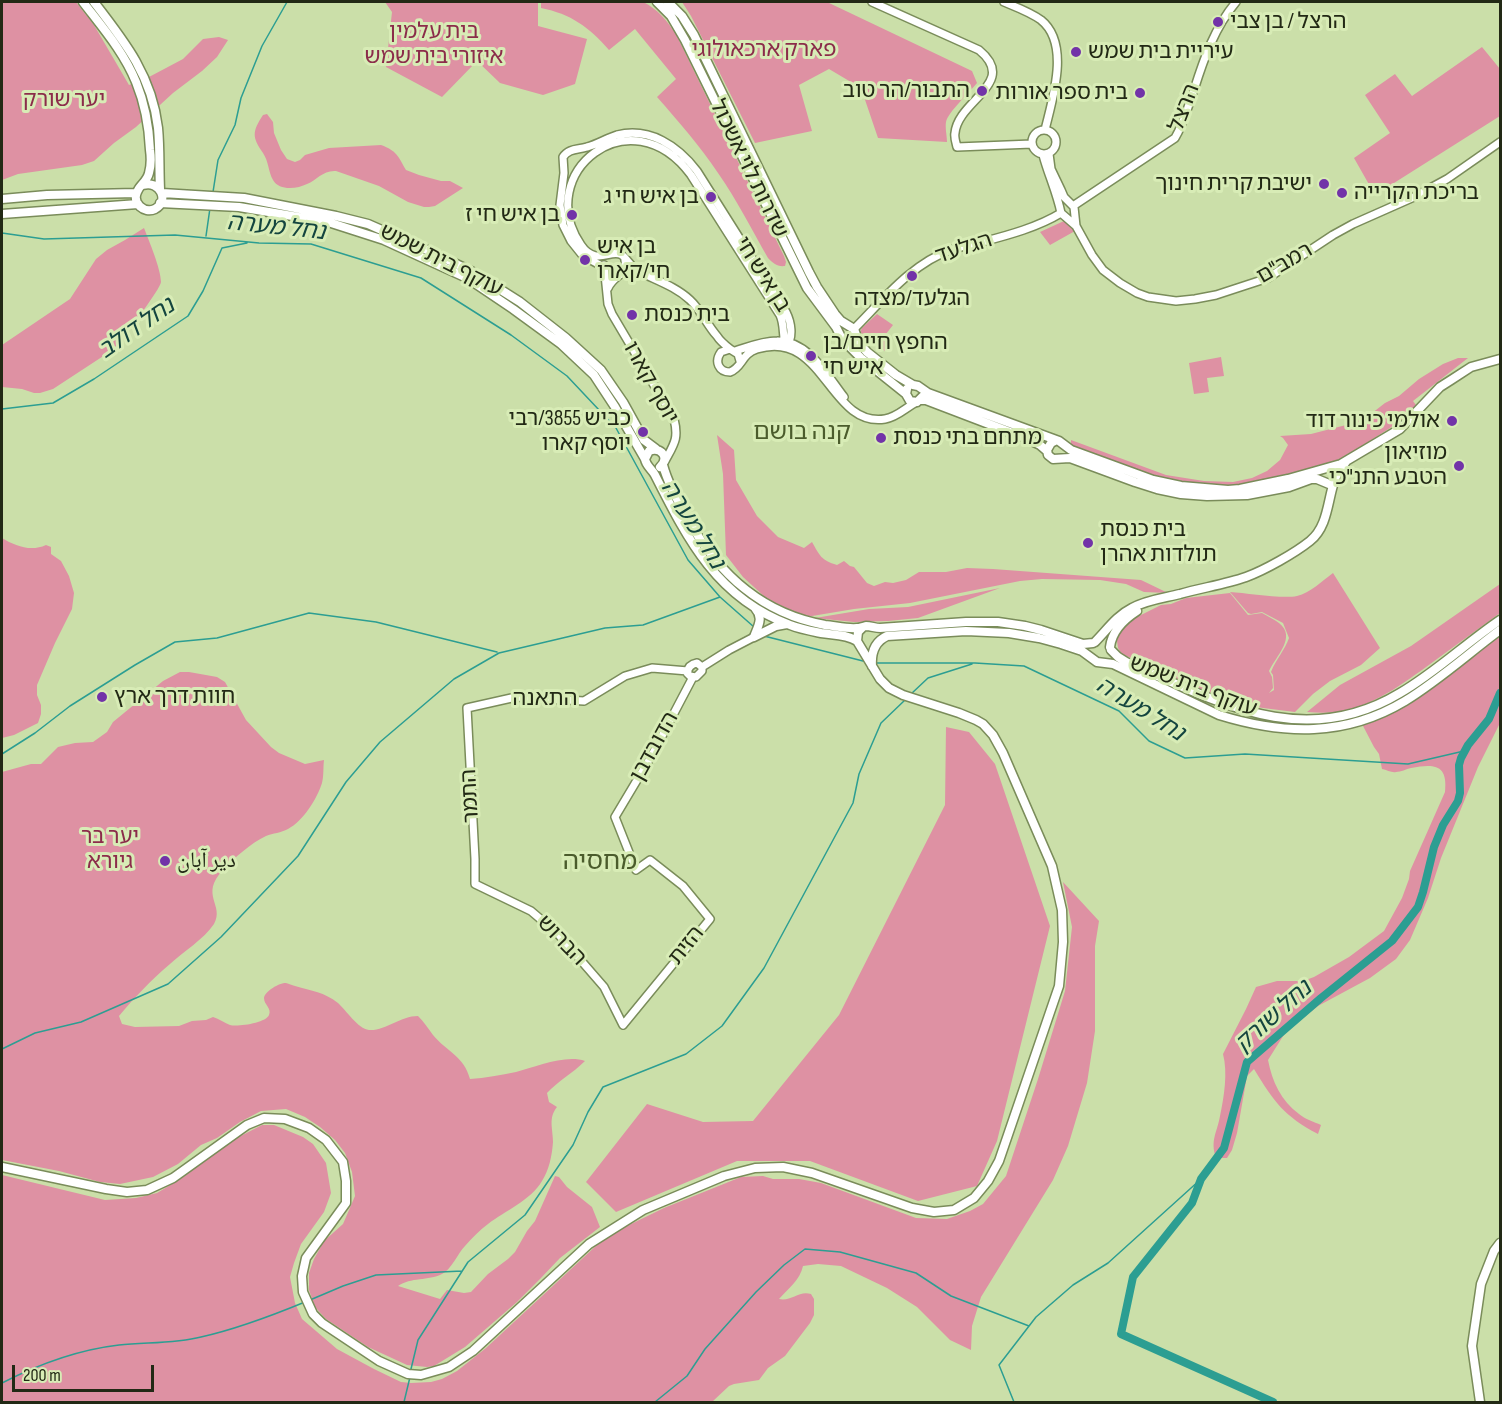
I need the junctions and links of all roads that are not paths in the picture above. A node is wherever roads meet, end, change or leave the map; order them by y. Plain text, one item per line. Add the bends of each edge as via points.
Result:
1 (83, 2) edge
2 (94, 2) edge
3 (657, 2) edge
4 (668, 2) edge
5 (872, 2) edge
6 (1004, 2) edge
7 (1236, 2) edge
8 (1045, 130) junction
9 (1500, 142) edge
10 (1032, 144) junction
11 (573, 150) junction
12 (1046, 154) junction
13 (563, 164) junction
14 (581, 166) junction
15 (143, 185) junction
16 (161, 191) junction
17 (136, 193) junction
18 (2, 199) edge
19 (160, 203) junction
20 (138, 204) junction
21 (1072, 207) junction
22 (1062, 212) junction
23 (2, 214) edge
24 (1077, 226) junction
25 (609, 255) junction
26 (626, 260) junction
27 (604, 268) junction
28 (637, 270) junction
29 (621, 274) junction
30 (607, 292) junction
31 (853, 331) junction
32 (717, 336) junction
33 (843, 338) junction
34 (786, 344) junction
35 (732, 350) junction
36 (721, 352) junction
37 (1500, 359) edge
38 (740, 361) junction
39 (913, 385) junction
40 (922, 390) junction
41 (906, 395) junction
42 (919, 401) junction
43 (900, 414) junction
44 (675, 440) junction
45 (1060, 443) junction
46 (657, 449) junction
47 (1047, 451) junction
48 (1062, 458) junction
49 (645, 459) junction
50 (1350, 459) junction
51 (664, 463) junction
52 (651, 468) junction
53 (1328, 468) junction
54 (1336, 478) junction
55 (1324, 483) junction
56 (1330, 499) junction
57 (1170, 596) junction
58 (753, 606) junction
59 (1500, 620) edge
60 (788, 624) junction
61 (862, 628) junction
62 (874, 628) junction
63 (1500, 630) edge
64 (754, 637) junction
65 (1094, 643) junction
66 (859, 644) junction
67 (876, 645) junction
68 (1110, 648) junction
69 (1090, 656) junction
70 (1102, 662) junction
71 (702, 667) junction
72 (872, 668) junction
73 (687, 671) junction
74 (693, 677) junction
75 (467, 708) joint
76 (1277, 722) junction
77 (1310, 724) junction
78 (636, 870) joint
79 (475, 884) joint
80 (623, 1025) joint
81 (2, 1167) edge
82 (1500, 1243) edge
83 (1480, 1402) edge

1 - 15 main road via 118,48 139,89 147,117 151,157
2 - 16 main road via 133,55 150,92 158,129
3 - 33 main road, שדרות לוי אשכול via 685,40 800,277
4 - 31 main road, שדרות לוי אשכול via 694,35 817,287 835,314
5 - 10 street via 980,50 989,58 993,78 958,123 957,147
6 - 8 street via 1040,20 1054,38 1057,75
7 - 21 street, הרצל via 1212,40 1175,138
8 - 10 street via 1036,133
8 - 12 street via 1056,141
9 - 24 street, רמב"ם via 1447,179 1343,230 1268,279 1216,295 1176,301 1137,293 1104,270
10 - 12 street via 1034,150
11 - 13 street via 565,154
11 - 14 street via 582,154
11 - 34 street, בן איש חי via 616,135 632,134 659,139 682,154 697,171 786,312 791,327
12 - 21 street, רמב"ם
12 - 22 street via 1048,175
13 - 14 street via 570,170
13 - 27 street via 563,225 576,249
14 - 25 street via 573,177 568,203 573,230 590,253
14 - 34 street, בן איש חי via 602,148 625,140 656,145 678,159 780,315
15 - 16 main road via 152,184
15 - 17 main road
16 - 19 main road
16 - 46 main road, עוקף בית שמש via 244,198 368,224 471,271 520,302 601,370 644,440
17 - 18 main road
17 - 20 main road
19 - 20 main road via 151,210
19 - 49 main road, עוקף בית שמש via 239,207 328,222 384,240 467,278 561,344 594,375
20 - 23 main road
21 - 22 street via 1070,215
21 - 22 street via 1064,203
21 - 24 street, רמב"ם
22 - 24 street, רמב"ם
22 - 31 street, הגלעד via 1027,228 929,259
25 - 26 street via 620,254
25 - 27 street
26 - 28 street
26 - 29 street
27 - 29 street via 609,274
27 - 30 street, יוסף קארו
28 - 29 street
28 - 32 street via 688,298
29 - 30 street via 612,280
30 - 44 street, יוסף קארו via 615,319 670,410 677,430
31 - 33 main road via 842,330
31 - 33 main road via 851,342
31 - 39 main road, שדרות לוי אשכול via 867,352
32 - 35 street
32 - 36 street
33 - 41 main road, שדרות לוי אשכול
34 - 35 street via 762,343
34 - 38 street via 756,349
34 - 43 street via 806,358 847,405 863,415 881,420
35 - 36 street
35 - 38 street
36 - 38 street via 717,362 723,371 734,371
37 - 50 main road via 1471,367 1440,387 1400,429
39 - 40 main road
39 - 41 main road
40 - 42 main road
40 - 45 main road
41 - 42 main road via 910,401
41 - 43 street via 906,405
42 - 43 street
42 - 47 main road via 926,400 1004,429
44 - 46 street, יוסף קארו via 668,448
44 - 51 street, יוסף קארו
45 - 47 main road via 1049,445
45 - 48 main road via 1065,453
45 - 53 main road via 1153,480 1181,486 1240,489
46 - 49 main road
46 - 51 main road via 664,456
47 - 48 main road via 1053,459
48 - 55 main road via 1181,494 1247,495 1311,479
49 - 52 main road
50 - 53 main road
50 - 54 main road
51 - 52 main road
51 - 61 main road via 669,483 696,533 717,563 742,587 769,606 795,617
52 - 58 main road via 706,563
53 - 54 main road via 1335,471
53 - 55 main road via 1321,475
54 - 55 main road via 1331,484
54 - 56 main road
55 - 56 main road
56 - 57 main road via 1318,533 1304,545 1243,578
57 - 65 main road via 1124,612
57 - 68 main road via 1129,616 1116,629
58 - 60 main road
58 - 64 main road via 761,620
59 - 77 main road, עוקף בית שמש via 1392,698 1353,715
60 - 64 main road
60 - 66 main road via 847,636
61 - 62 main road
61 - 66 main road via 857,635
62 - 65 main road via 998,622 1041,630 1083,644
62 - 67 main road via 878,633
63 - 77 main road, עוקף בית שמש via 1396,706 1333,728
64 - 71 street
65 - 68 main road via 1104,641
65 - 69 main road via 1089,649
66 - 67 main road via 867,649
66 - 72 main road
67 - 69 main road via 887,636 998,631 1039,638
67 - 72 main road
68 - 70 main road via 1108,659
68 - 76 main road, עוקף בית שמש via 1126,663
69 - 70 main road
70 - 76 main road, עוקף בית שמש via 1219,715 1256,724
71 - 73 street via 692,664
71 - 74 street
72 - 81 main road via 895,692 968,716 989,729 1052,866 1062,910 1059,986 999,1161 974,1198 954,1210 912,1208 812,1173 783,1167 755,1168 724,1176 644,1210 589,1244 473,1351 449,1367 421,1375 408,1374 379,1361 322,1323 303,1292 306,1258 346,1203 343,1162 326,1140 309,1128 285,1119 264,1118 247,1125 173,1178 147,1190 106,1189
73 - 74 street
73 - 75 street, התאנה via 652,668 625,676 585,701 516,697
74 - 78 street, הדובדבן via 615,817
75 - 79 street, התמר
76 - 77 main road, עוקף בית שמש
78 - 80 street, הזית via 650,860 682,886 710,919
79 - 80 street, הברוש via 531,911 558,934 604,987
82 - 83 main road via 1481,1284 1472,1346

